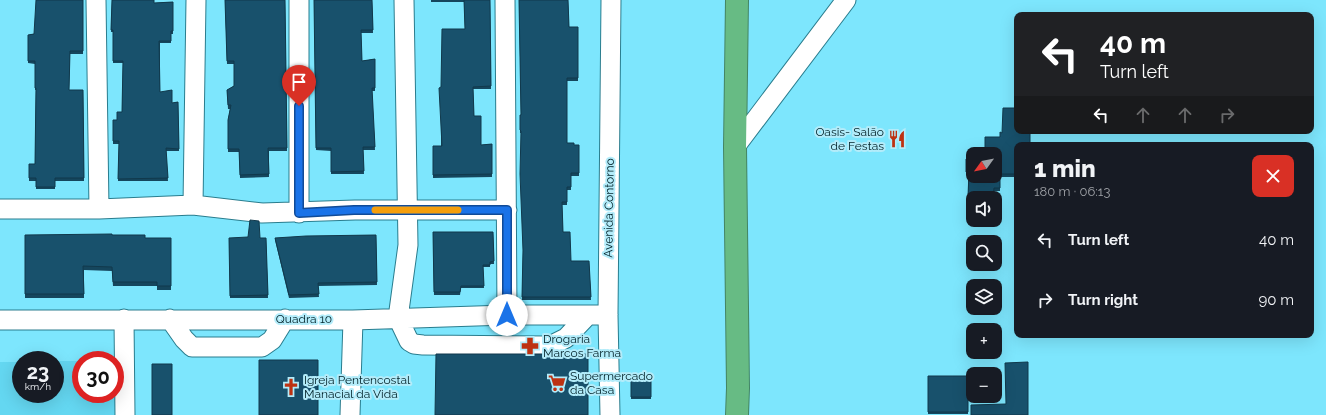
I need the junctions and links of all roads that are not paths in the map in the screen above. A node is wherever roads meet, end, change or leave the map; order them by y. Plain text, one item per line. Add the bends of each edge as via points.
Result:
1 (96, 0) edge
2 (196, 0) edge
3 (299, 0) edge
4 (404, 0) edge
5 (505, 0) edge
6 (611, 0) edge
7 (737, 0) edge
8 (846, 0) edge
9 (735, 147) junction
10 (193, 204) junction
11 (0, 209) edge
12 (99, 209) junction
13 (407, 210) junction
14 (507, 210) junction
15 (299, 213) junction
16 (507, 315) junction
17 (588, 315) junction
18 (608, 315) junction
19 (398, 318) junction
20 (124, 319) junction
21 (170, 319) junction
22 (286, 319) junction
23 (0, 320) edge
24 (353, 320) junction
25 (736, 414) edge
26 (125, 415) edge
27 (350, 415) edge
28 (610, 415) edge

1 - 12 street
2 - 10 street
3 - 15 street
4 - 13 street
5 - 14 street
6 - 18 street, Avenida Contorno
7 - 9 highway
8 - 9 street
9 - 25 highway via 738,388
10 - 12 street
10 - 15 street via 262,213
11 - 12 street
13 - 14 street
13 - 15 street
13 - 19 street via 408,245
14 - 16 street
16 - 17 street, Quadra 10
16 - 19 street, Quadra 10
17 - 18 street, Quadra 10
17 - 19 street via 566,338 550,346 414,344 409,341
18 - 28 street, Avenida Contorno
19 - 24 street, Quadra 10
20 - 21 street, Quadra 10
20 - 23 street, Quadra 10
20 - 26 street
21 - 22 street, Quadra 10
21 - 22 street via 192,347 262,347 272,340
22 - 24 street, Quadra 10
24 - 27 street

